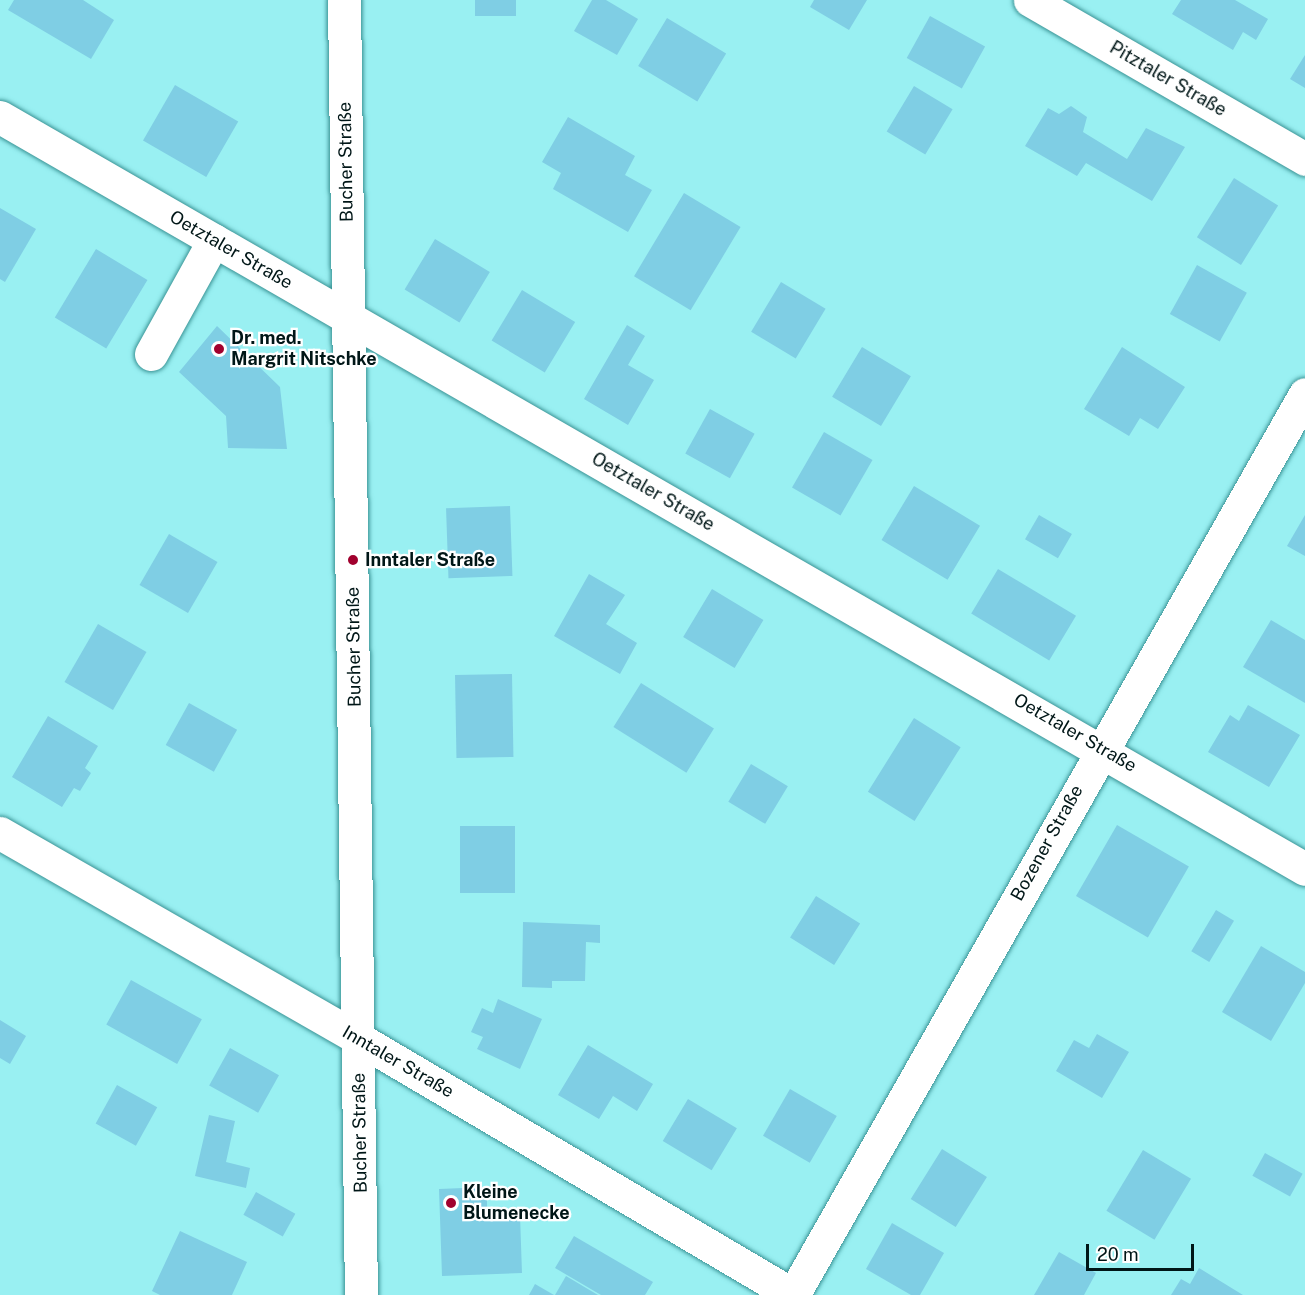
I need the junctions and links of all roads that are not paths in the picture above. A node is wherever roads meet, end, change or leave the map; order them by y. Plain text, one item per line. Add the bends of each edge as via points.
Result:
1 (344, 0) edge
2 (1030, 0) edge
3 (0, 117) edge
4 (1305, 159) edge
5 (213, 240) junction
6 (348, 318) junction
7 (151, 354) dead end
8 (1305, 394) edge
9 (1101, 748) junction
10 (0, 833) edge
11 (1305, 869) edge
12 (359, 1039) junction
13 (361, 1295) edge
14 (793, 1295) edge

1 - 6 street, Bucher Straße
2 - 4 street, Pitztaler Straße
3 - 5 street, Oetztaler Straße
5 - 6 street, Oetztaler Straße
5 - 7 street
6 - 9 street, Oetztaler Straße
6 - 12 street, Bucher Straße
8 - 9 street, Bozener Straße
9 - 11 street, Oetztaler Straße
9 - 14 street, Bozener Straße
10 - 12 street, Inntaler Straße
12 - 13 street, Bucher Straße
12 - 14 street, Inntaler Straße

